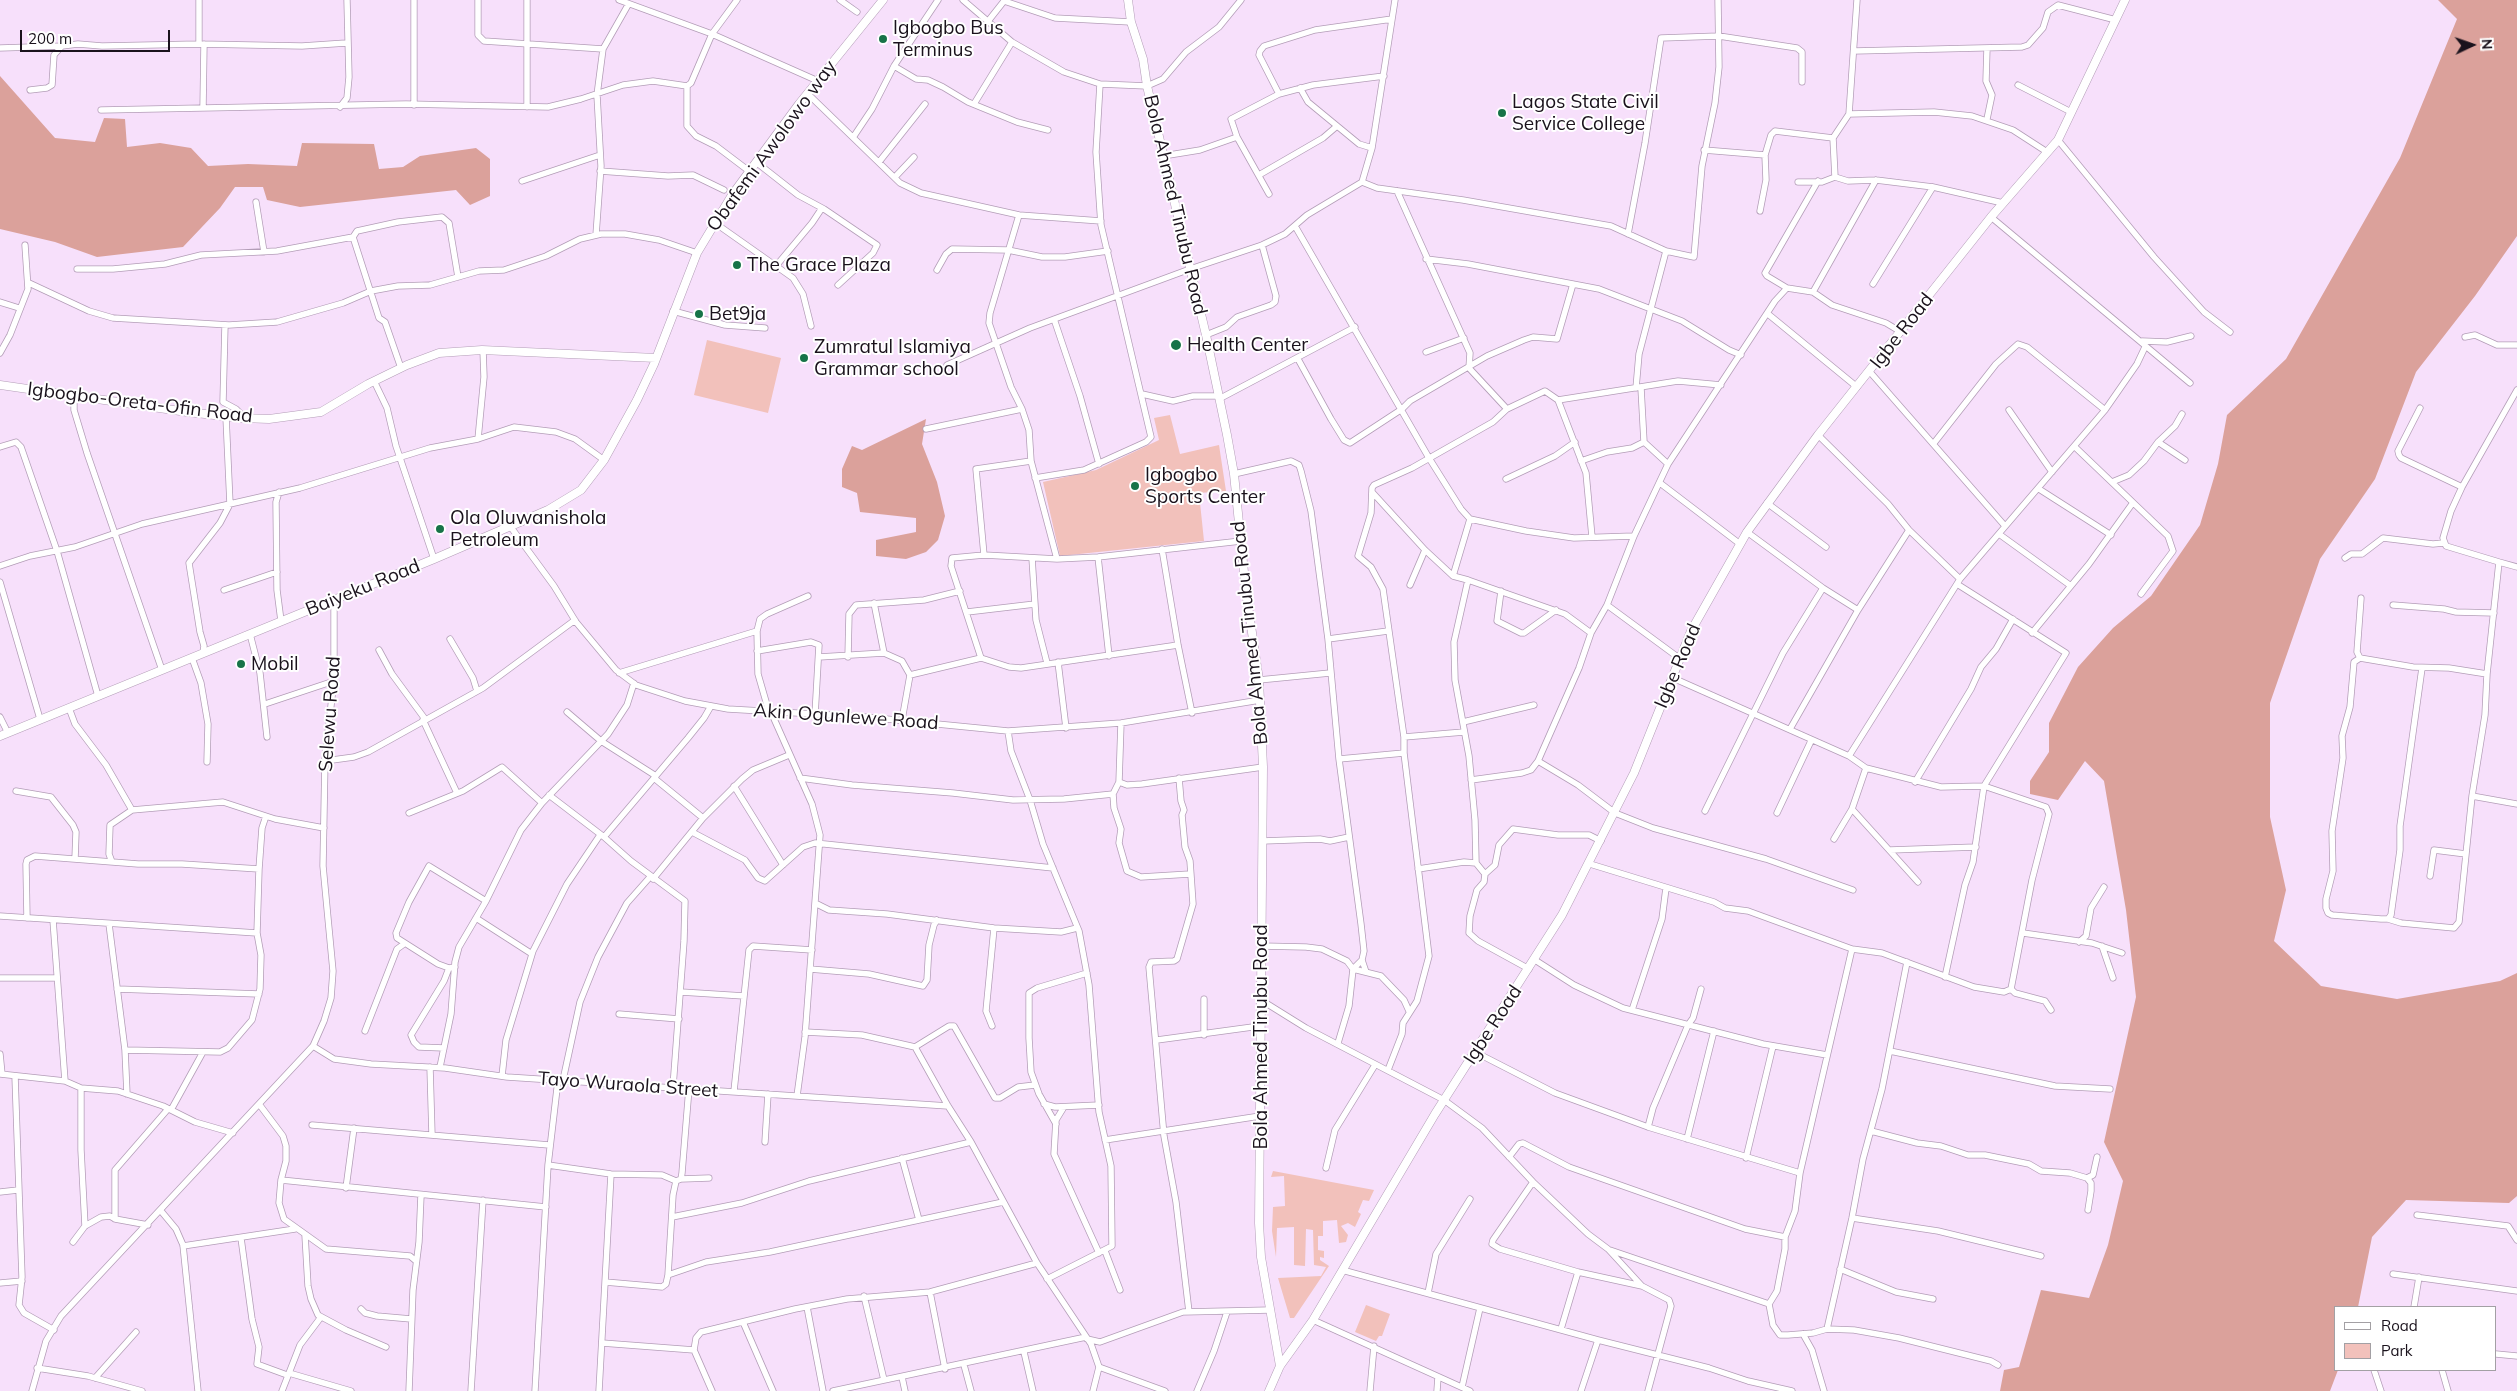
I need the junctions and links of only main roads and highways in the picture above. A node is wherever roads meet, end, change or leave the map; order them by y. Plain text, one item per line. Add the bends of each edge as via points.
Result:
1 (883, 0) edge
2 (1128, 0) edge
3 (2125, 0) edge
4 (656, 358) junction
5 (0, 386) edge
6 (0, 736) edge
7 (1280, 1366) junction
8 (1269, 1391) edge

1 - 4 main road, Obafemi Awolowo way via 749,170 715,223 697,253
2 - 7 main road, Bola Ahmed Tinubu Road via 1130,22 1143,59 1206,335 1234,474 1259,680 1263,767 1261,1257
3 - 7 main road, Igbe Road via 2058,140 1990,216 1818,435 1747,532 1691,631 1634,773 1590,864 1535,960 1444,1100 1313,1320
4 - 5 main road, Igbogbo-Oreta-Ofin Road via 483,350 439,354 374,381 321,412 269,419 226,417
4 - 6 main road, Baiyeku Road via 604,460 572,497 334,600
7 - 8 main road, Igbe Road

